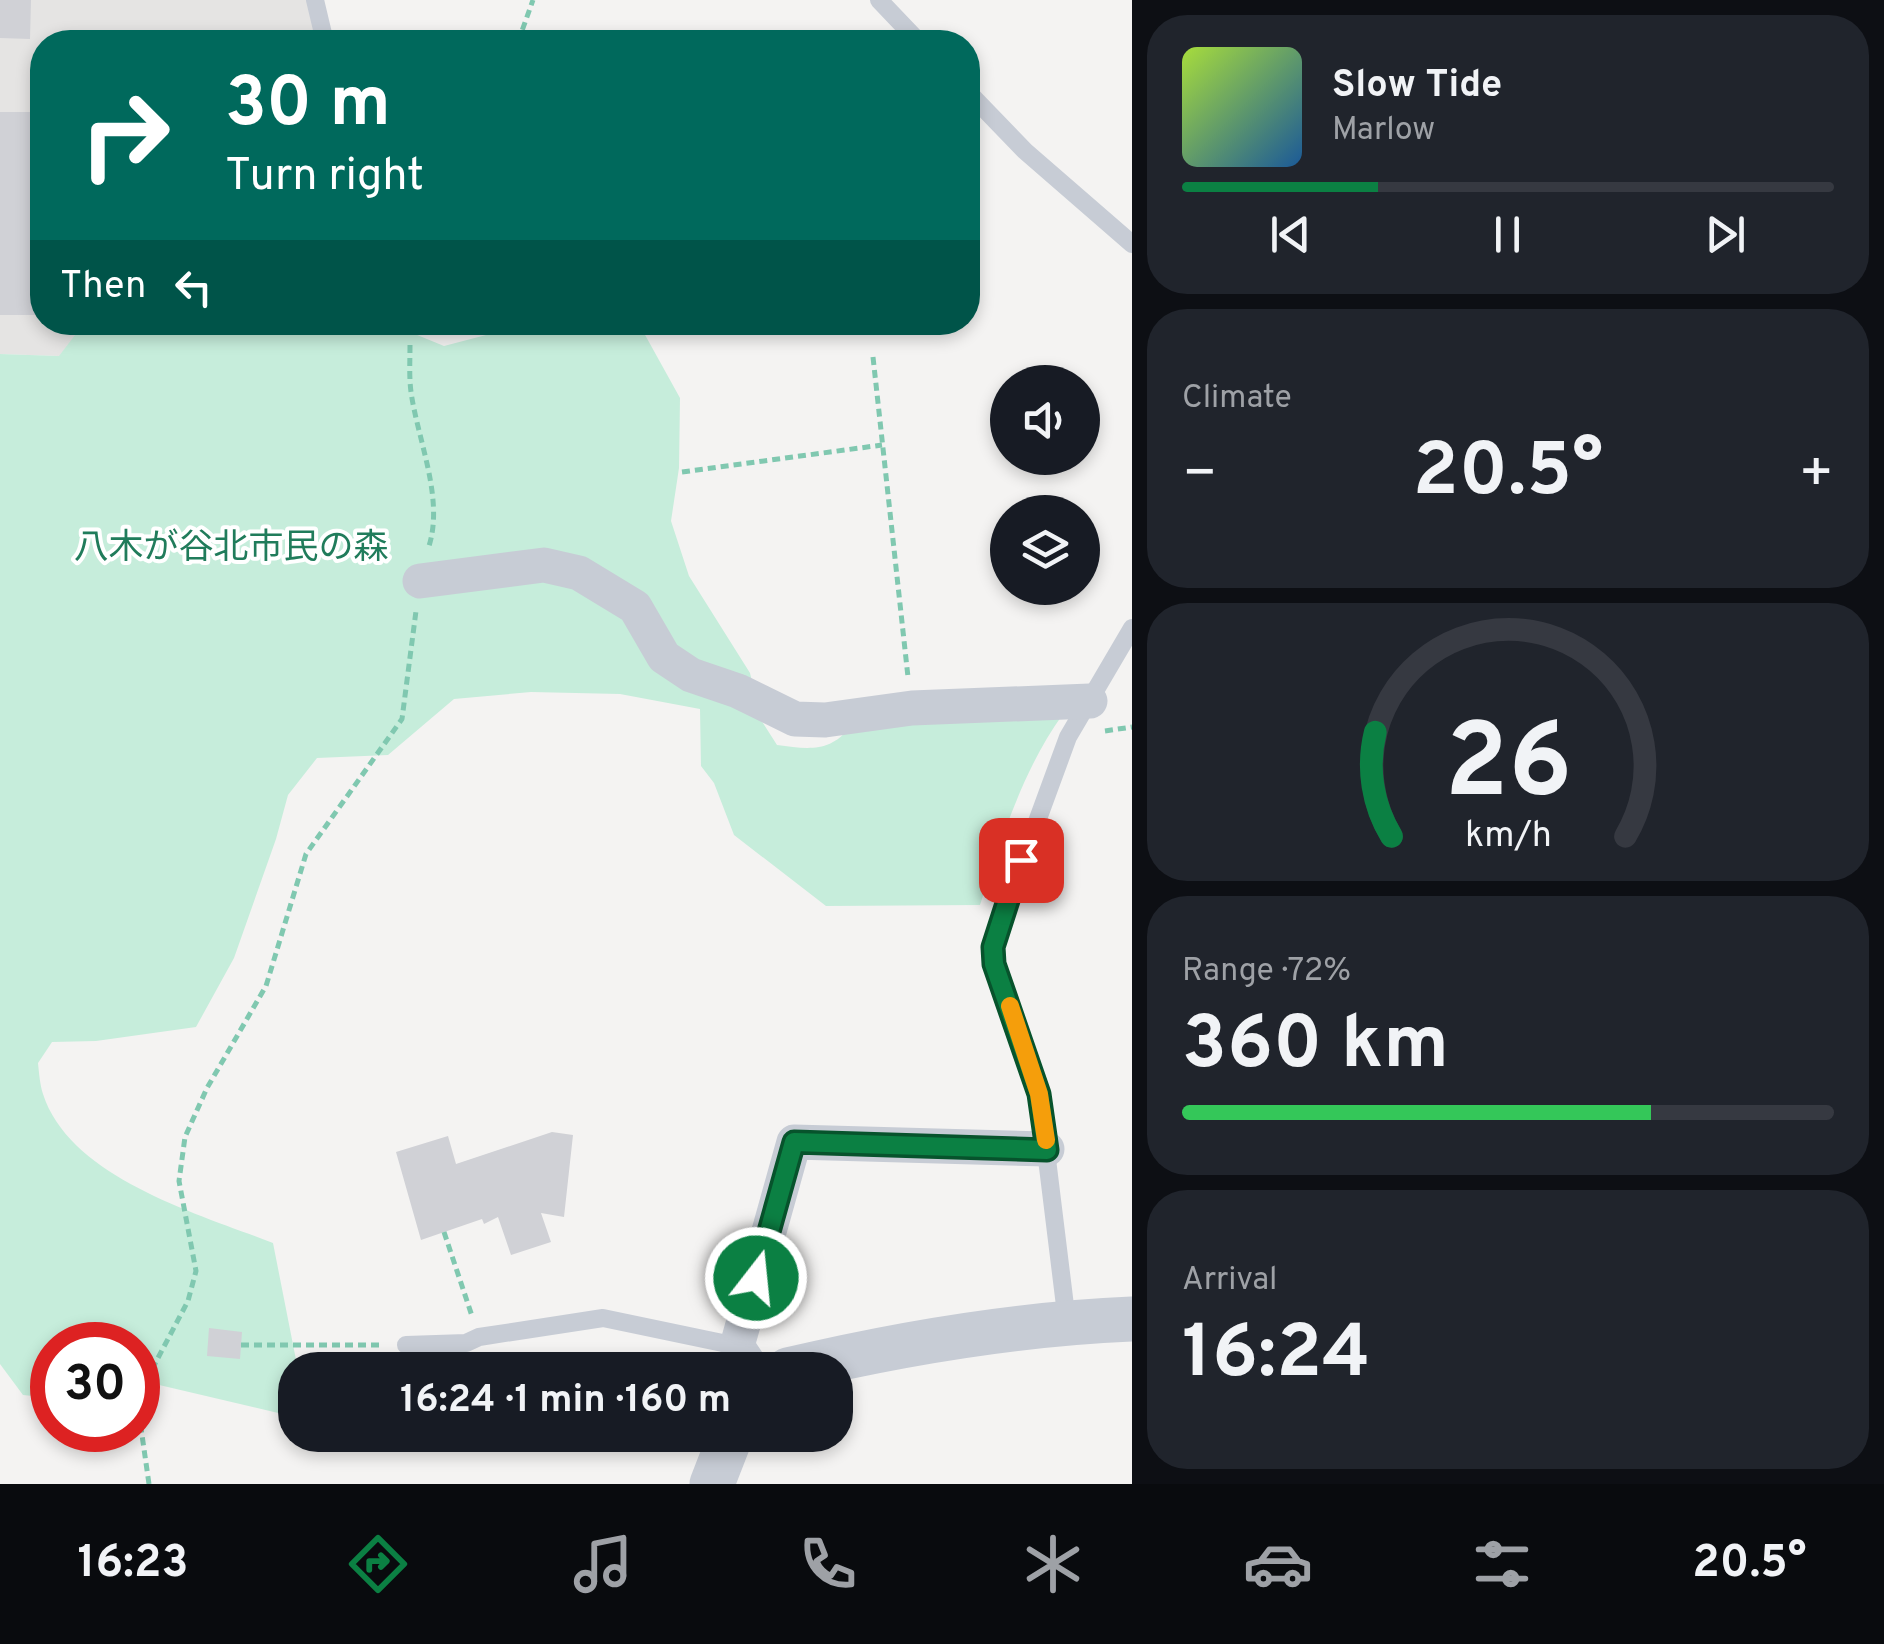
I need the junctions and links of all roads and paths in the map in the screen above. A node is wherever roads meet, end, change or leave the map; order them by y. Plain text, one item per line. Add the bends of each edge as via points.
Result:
1 (315, 0) edge
2 (533, 0) edge
3 (879, 0) edge
4 (322, 30) edge
5 (522, 30) edge
6 (908, 30) edge
7 (980, 104) edge
8 (1132, 244) edge
9 (408, 335) edge
10 (873, 357) dead end
11 (883, 445) junction
12 (682, 472) dead end
13 (420, 581) junction
14 (1132, 628) edge
15 (1090, 701) junction
16 (912, 708) junction
17 (1047, 1150) junction
18 (444, 1232) dead end
19 (1132, 1320) edge
20 (1068, 1322) junction
21 (480, 1337) junction
22 (241, 1345) dead end
23 (406, 1345) joint
24 (724, 1352) edge
25 (746, 1352) edge
26 (853, 1354) edge
27 (724, 1452) edge
28 (150, 1484) edge
29 (712, 1484) edge

1 - 4 lane
2 - 5 path
3 - 6 lane
7 - 8 lane
9 - 13 path via 433,504 434,529
10 - 11 path
11 - 12 path
11 - 16 path
13 - 16 street via 544,565 579,573 636,607 664,657 795,719
13 - 28 path via 402,720 306,854 266,986 184,1136 179,1181 196,1271 149,1375 140,1421
14 - 15 lane
15 - 16 street
15 - 17 lane via 1068,736 993,947 1039,1094
17 - 20 lane
17 - 25 street via 794,1142
18 - 21 path
19 - 20 street
20 - 26 street
21 - 23 lane
21 - 24 lane via 603,1318
22 - 23 path
27 - 29 street

